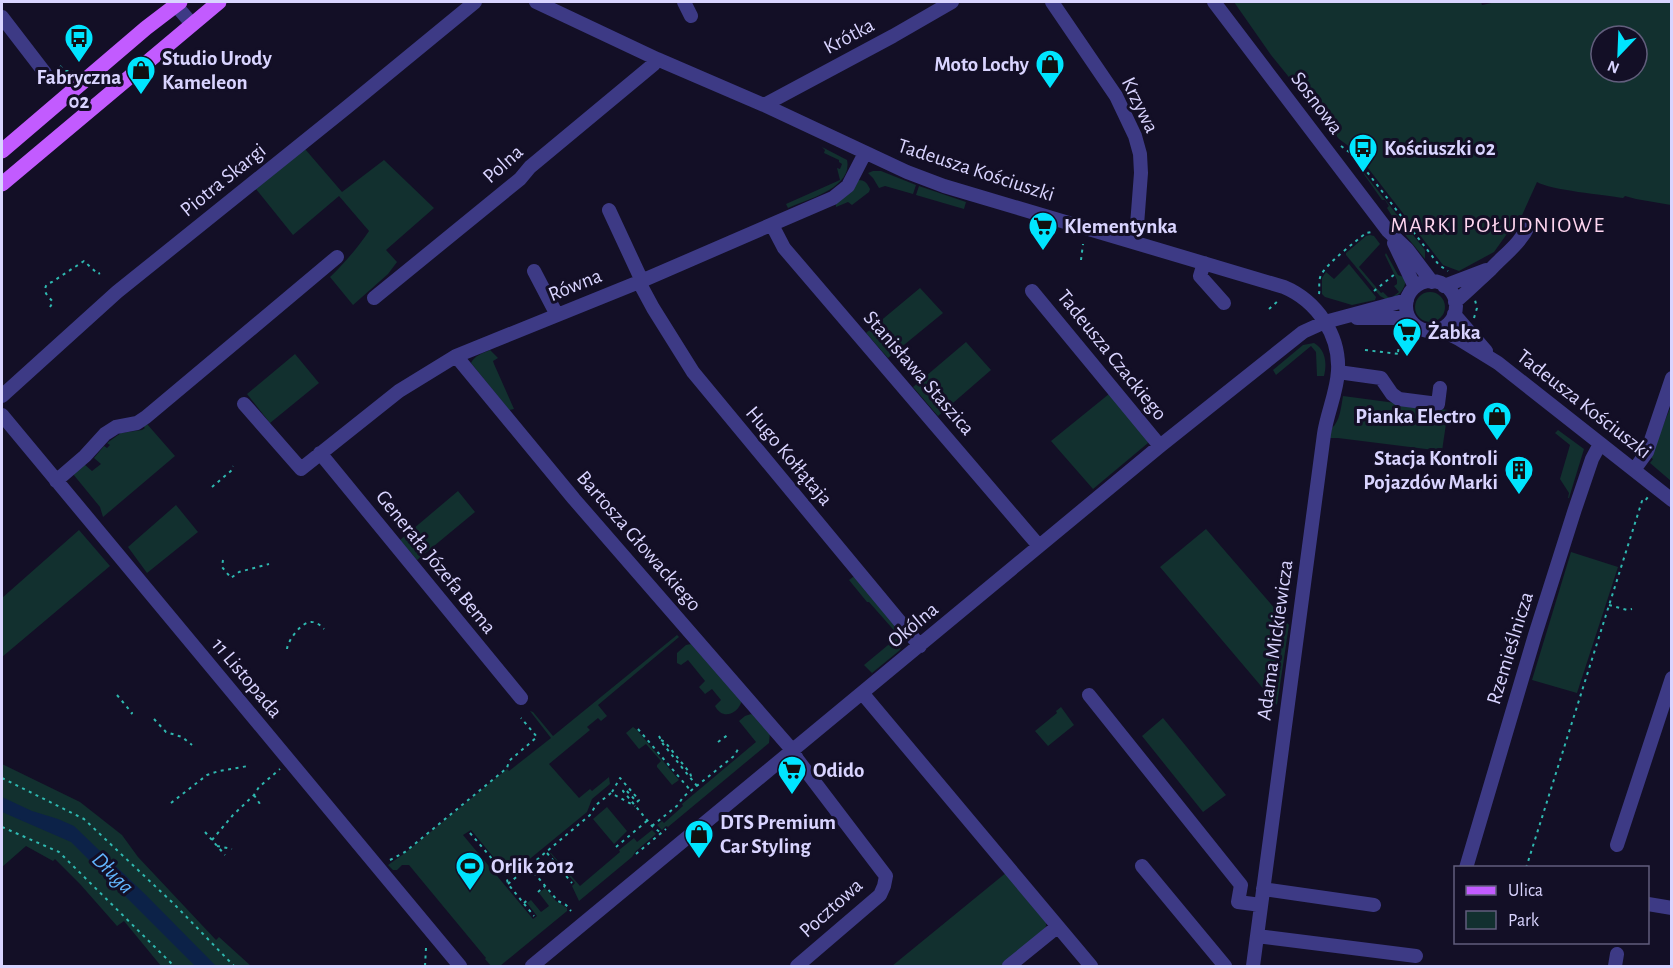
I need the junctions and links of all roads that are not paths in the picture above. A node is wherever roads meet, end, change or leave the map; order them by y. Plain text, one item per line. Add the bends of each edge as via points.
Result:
1 (176, 2) edge
2 (219, 2) edge
3 (475, 2) edge
4 (536, 2) edge
5 (684, 2) edge
6 (952, 2) edge
7 (1052, 2) edge
8 (1214, 2) edge
9 (691, 16) dead end
10 (2, 17) edge
11 (192, 24) junction
12 (657, 59) junction
13 (45, 73) dead end
14 (764, 105) junction
15 (2, 151) edge
16 (865, 153) junction
17 (2, 184) edge
18 (609, 210) dead end
19 (772, 225) junction
20 (1529, 225) dead end
21 (1381, 233) junction
22 (1131, 241) junction
23 (337, 257) dead end
24 (1204, 263) junction
25 (1491, 268) junction
26 (534, 271) dead end
27 (641, 282) junction
28 (1438, 284) junction
29 (1415, 287) junction
30 (1032, 291) dead end
31 (375, 298) dead end
32 (1407, 300) junction
33 (1224, 303) dead end
34 (1455, 308) junction
35 (557, 315) junction
36 (1342, 318) junction
37 (1325, 322) junction
38 (1405, 323) junction
39 (1439, 329) junction
40 (456, 356) junction
41 (1498, 363) junction
42 (1338, 372) junction
43 (1671, 378) edge
44 (1440, 387) dead end
45 (2, 396) edge
46 (244, 404) dead end
47 (2, 415) edge
48 (1600, 444) junction
49 (1160, 446) junction
50 (320, 453) junction
51 (1634, 470) junction
52 (56, 481) junction
53 (1671, 500) edge
54 (1039, 546) junction
55 (920, 646) junction
56 (1671, 678) edge
57 (863, 694) junction
58 (1089, 695) dead end
59 (521, 698) dead end
60 (793, 751) junction
61 (1617, 845) dead end
62 (1142, 866) dead end
63 (1466, 866) edge
64 (886, 876) joint
65 (1263, 890) junction
66 (1649, 904) edge
67 (1261, 905) junction
68 (1374, 905) dead end
69 (1671, 908) edge
70 (1057, 927) junction
71 (1257, 936) junction
72 (1416, 956) dead end
73 (453, 964) edge
74 (532, 966) edge
75 (797, 966) edge
76 (1010, 966) edge
77 (1091, 966) edge
78 (1225, 966) edge
79 (1253, 966) edge

1 - 11 street
1 - 15 main road
2 - 11 main road
3 - 45 street, Piotra Skargi via 125,286
4 - 12 street, Tadeusza Kościuszki
5 - 9 street
6 - 14 street, Krótka
7 - 22 street, Krzywa via 1116,96 1136,136 1141,173 1137,225
8 - 21 street, Sosnowa
10 - 13 street
11 - 17 main road
12 - 14 street, Tadeusza Kościuszki
12 - 31 street, Polna
14 - 16 street, Tadeusza Kościuszki
16 - 19 street, Równa via 841,194
16 - 22 street, Tadeusza Kościuszki via 944,186
18 - 27 street, Hugo Kołłątaja
19 - 27 street, Równa
19 - 54 street, Stanisława Staszica via 784,248
20 - 25 street via 1517,244
21 - 28 street, Sosnowa via 1407,249
21 - 29 street, Sosnowa via 1400,254
22 - 24 street, Tadeusza Kościuszki
23 - 52 street via 146,417 110,430
24 - 33 street via 1200,276
24 - 37 street, Tadeusza Kościuszki via 1294,291
25 - 28 street
25 - 34 street
26 - 35 street
27 - 35 street, Równa
27 - 55 street, Hugo Kołłątaja via 693,372
28 - 29 street via 1424,282
28 - 34 street via 1451,293
29 - 32 street
30 - 49 street, Tadeusza Czackiego
32 - 36 street
32 - 38 street
34 - 39 street via 1446,326
34 - 41 street, Tadeusza Kościuszki
35 - 40 street, Równa
36 - 37 street
36 - 38 street
37 - 42 street, Adama Mickiewicza via 1337,351
37 - 49 street, Okólna via 1303,332
38 - 39 street via 1432,331
39 - 41 street, Tadeusza Kościuszki
40 - 50 street, Równa via 399,391
40 - 60 street, Bartosza Głowackiego via 574,499
41 - 48 street, Tadeusza Kościuszki
42 - 44 street via 1381,378 1399,399 1438,404
42 - 65 street, Adama Mickiewicza via 1322,445
43 - 51 street via 1647,452
46 - 50 street, Równa via 301,469
47 - 52 street, 11 Listopada
48 - 51 street, Tadeusza Kościuszki
48 - 63 street, Rzemieślnicza via 1535,635
49 - 54 street, Okólna
50 - 59 street, Generała Józefa Bema
51 - 53 street, Tadeusza Kościuszki
52 - 73 street, 11 Listopada
54 - 55 street, Okólna
55 - 57 street, Okólna
56 - 61 street
57 - 60 street, Okólna
57 - 70 street
58 - 67 street via 1241,885 1238,902
60 - 64 street, Bartosza Głowackiego
60 - 74 street, Okólna
62 - 78 street
64 - 75 street, Pocztowa via 880,895
65 - 67 street, Adama Mickiewicza
65 - 68 street
66 - 69 street
67 - 71 street, Adama Mickiewicza
70 - 76 street
70 - 77 street
71 - 72 street
71 - 79 street, Adama Mickiewicza

